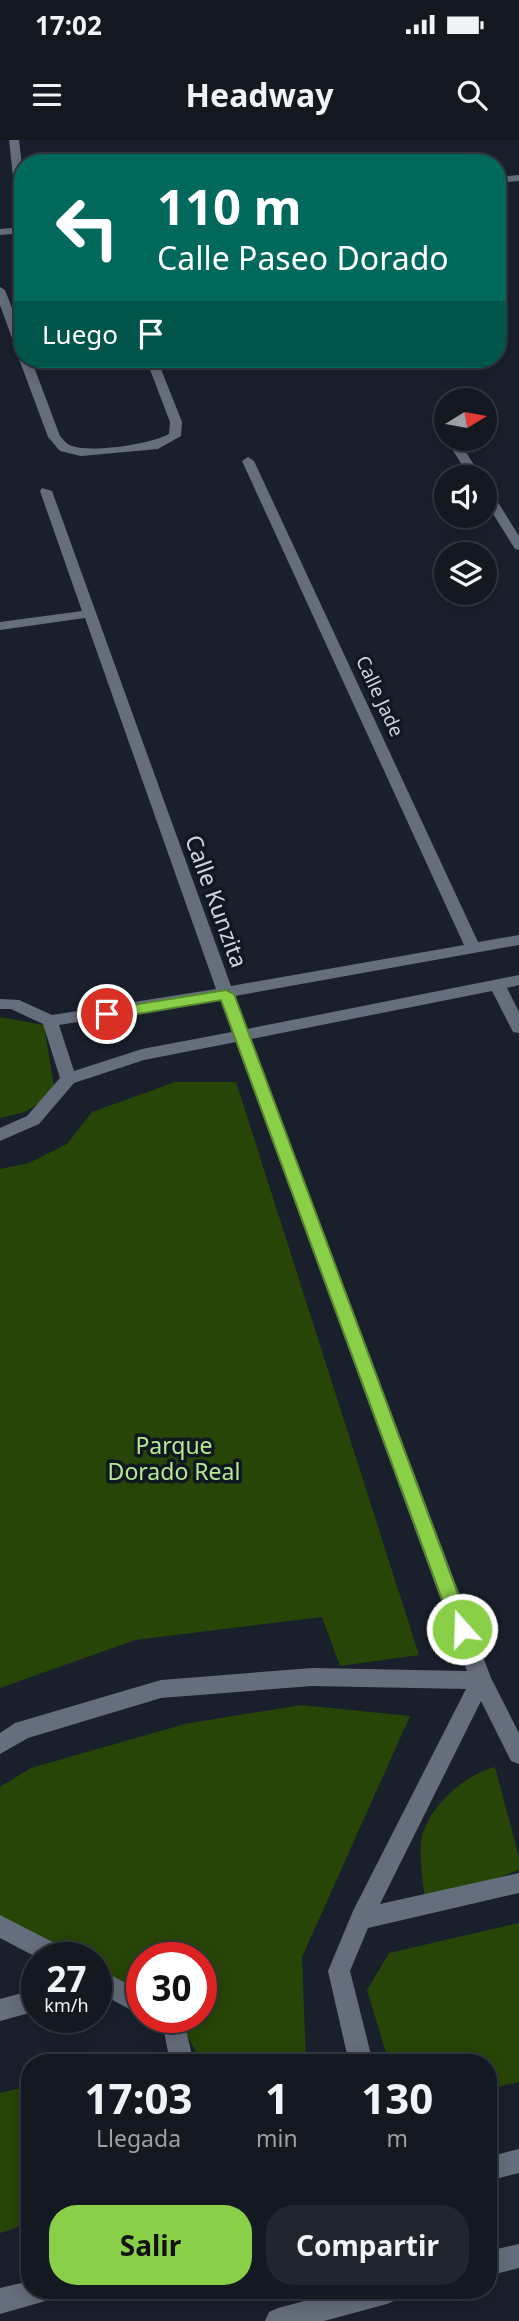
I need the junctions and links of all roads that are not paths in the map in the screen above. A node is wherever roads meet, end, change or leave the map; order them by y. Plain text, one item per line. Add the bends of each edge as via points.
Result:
1 (1, 294) edge
2 (14, 328) edge
3 (28, 368) edge
4 (155, 368) edge
5 (248, 461) dead end
6 (46, 491) dead end
7 (497, 510) edge
8 (519, 546) edge
9 (89, 614) junction
10 (0, 626) edge
11 (519, 940) edge
12 (473, 948) junction
13 (519, 980) edge
14 (497, 984) junction
15 (226, 994) junction
16 (0, 1004) edge
17 (50, 1021) junction
18 (519, 1028) edge
19 (242, 1035) junction
20 (68, 1079) junction
21 (0, 1135) edge
22 (481, 1680) junction
23 (0, 1744) edge
24 (519, 1754) edge
25 (519, 1883) edge
26 (361, 1919) junction
27 (0, 1926) edge
28 (30, 1942) edge
29 (21, 2004) edge
30 (0, 2010) edge
31 (176, 2033) edge
32 (180, 2054) edge
33 (359, 2054) edge
34 (519, 2161) edge
35 (497, 2167) edge
36 (519, 2256) edge
37 (497, 2262) edge
38 (21, 2296) edge
39 (358, 2299) edge
40 (0, 2301) edge
41 (278, 2321) edge

1 - 2 street
3 - 4 street via 54,437 64,448 80,452 159,445 175,436 176,422
5 - 12 street, Calle Jade
6 - 9 street, Calle Kunzita
7 - 8 street
9 - 10 street
9 - 15 street, Calle Kunzita
11 - 12 street
12 - 15 street
13 - 14 street
14 - 18 street
14 - 19 street
15 - 17 street
15 - 19 street, Calle Kunzita
16 - 17 street via 13,1004
17 - 20 street
19 - 20 street via 142,1055
19 - 22 street, Calle Kunzita
20 - 21 street via 33,1120
22 - 23 street via 312,1677 160,1689 22,1730
22 - 24 street, Calle Kunzita
22 - 26 street
25 - 26 street
26 - 33 street via 339,1971
27 - 28 street
29 - 30 street
31 - 32 street
34 - 35 street
36 - 37 street
38 - 40 street
39 - 41 street

